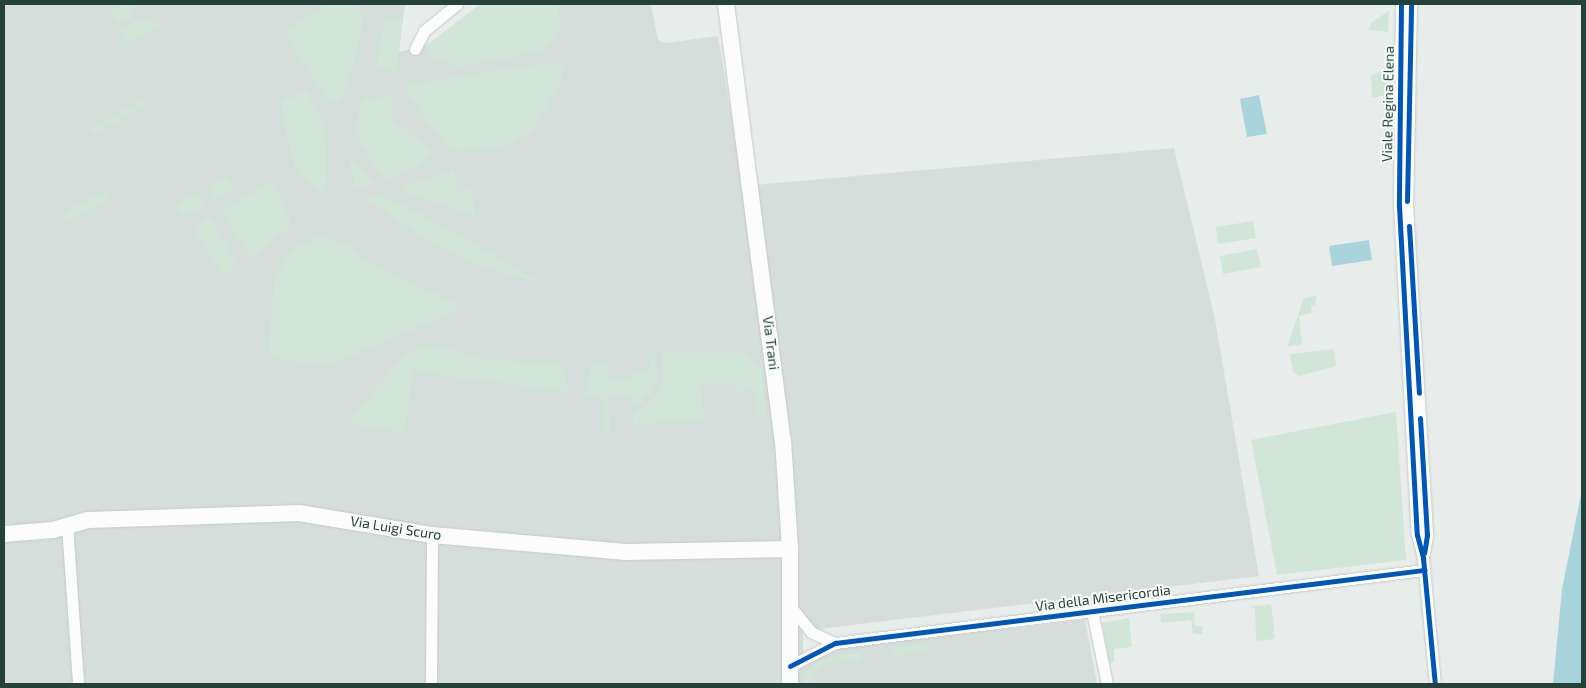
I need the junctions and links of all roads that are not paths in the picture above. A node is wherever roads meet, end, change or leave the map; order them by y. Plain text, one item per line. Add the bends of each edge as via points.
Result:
1 (457, 4) edge
2 (726, 4) edge
3 (1401, 4) edge
4 (1411, 4) edge
5 (415, 48) dead end
6 (1403, 205) junction
7 (67, 525) junction
8 (4, 534) edge
9 (432, 535) junction
10 (790, 549) junction
11 (1424, 570) junction
12 (789, 604) junction
13 (1092, 611) junction
14 (834, 643) junction
15 (790, 666) junction
16 (78, 684) edge
17 (431, 684) edge
18 (790, 684) edge
19 (1107, 684) edge
20 (1435, 684) edge

1 - 5 street via 424,31
2 - 10 main road, Via Trani via 782,431
3 - 6 street, Viale Regina Elena
4 - 6 street, Viale Regina Elena
6 - 11 street, Viale Regina Elena via 1427,535
7 - 8 main road, Via Luigi Scuro via 38,532
7 - 9 main road, Via Luigi Scuro via 89,520 299,512
7 - 16 street
9 - 10 main road, Via Luigi Scuro via 625,552
9 - 17 street
10 - 12 main road, Via Trani
11 - 13 street, Via della Misericordia
11 - 20 street, Viale Regina Elena
12 - 14 street via 811,632
12 - 15 main road, Via Trani
13 - 14 street, Via della Misericordia
13 - 19 street
14 - 15 street, Via della Misericordia
15 - 18 main road, Via Trani

